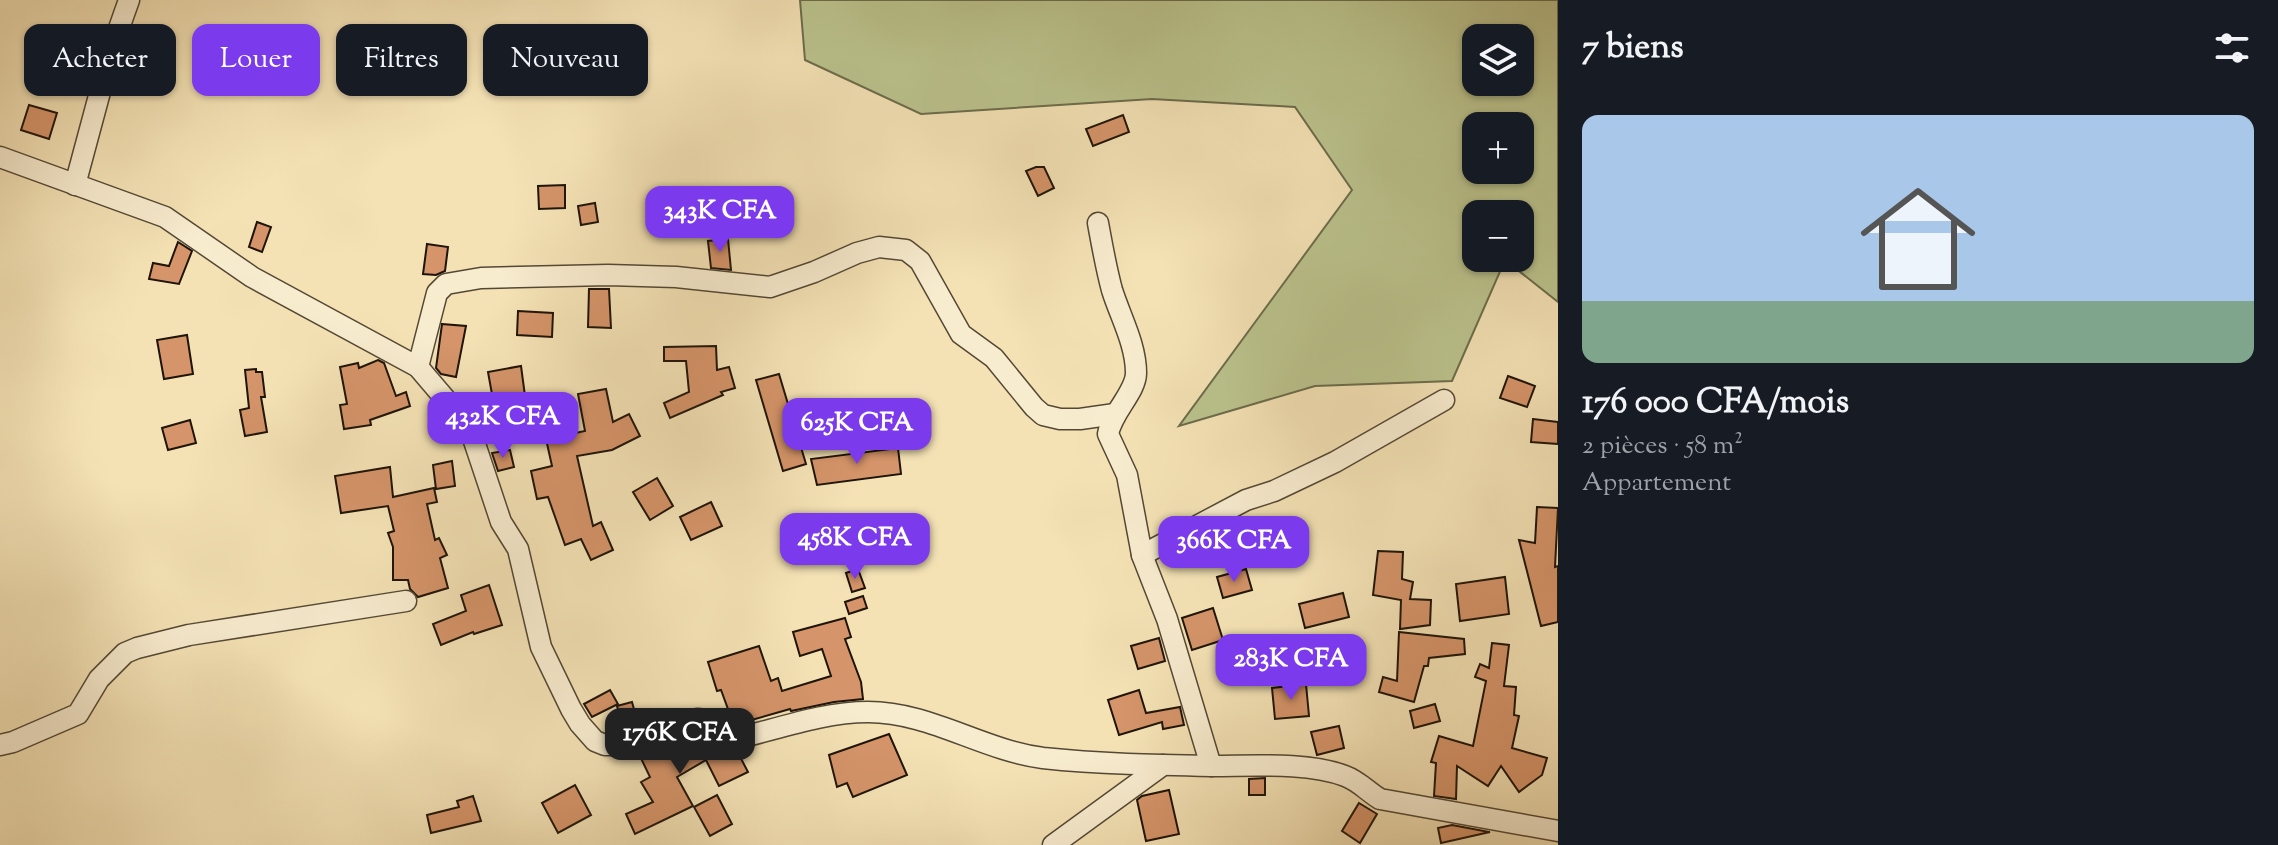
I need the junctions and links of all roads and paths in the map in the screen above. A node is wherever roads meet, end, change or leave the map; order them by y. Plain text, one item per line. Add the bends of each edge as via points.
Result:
1 (129, 0) edge
2 (0, 157) edge
3 (75, 185) junction
4 (1098, 223) dead end
5 (418, 367) junction
6 (1444, 400) dead end
7 (1115, 414) junction
8 (1142, 555) junction
9 (406, 601) dead end
10 (0, 745) edge
11 (1163, 765) junction
12 (1211, 766) junction
13 (1558, 831) edge
14 (1053, 845) edge

1 - 3 street
2 - 3 street
3 - 5 street via 165,217 252,277
4 - 7 street via 1136,373
5 - 7 street via 437,293 446,284 481,278 608,275 770,287 879,247 906,250 920,261 961,334 994,358 1043,415 1060,419
5 - 11 street via 473,438 501,522 518,549 541,647 571,709 595,741 616,745 697,719 743,737 868,712 911,716 1040,757
6 - 8 street via 1335,462 1246,500
7 - 8 street via 1108,434 1127,475
8 - 12 street
9 - 10 street via 137,648 99,679 78,714
11 - 12 street
11 - 14 street
12 - 13 street via 1313,769 1344,775 1380,799

